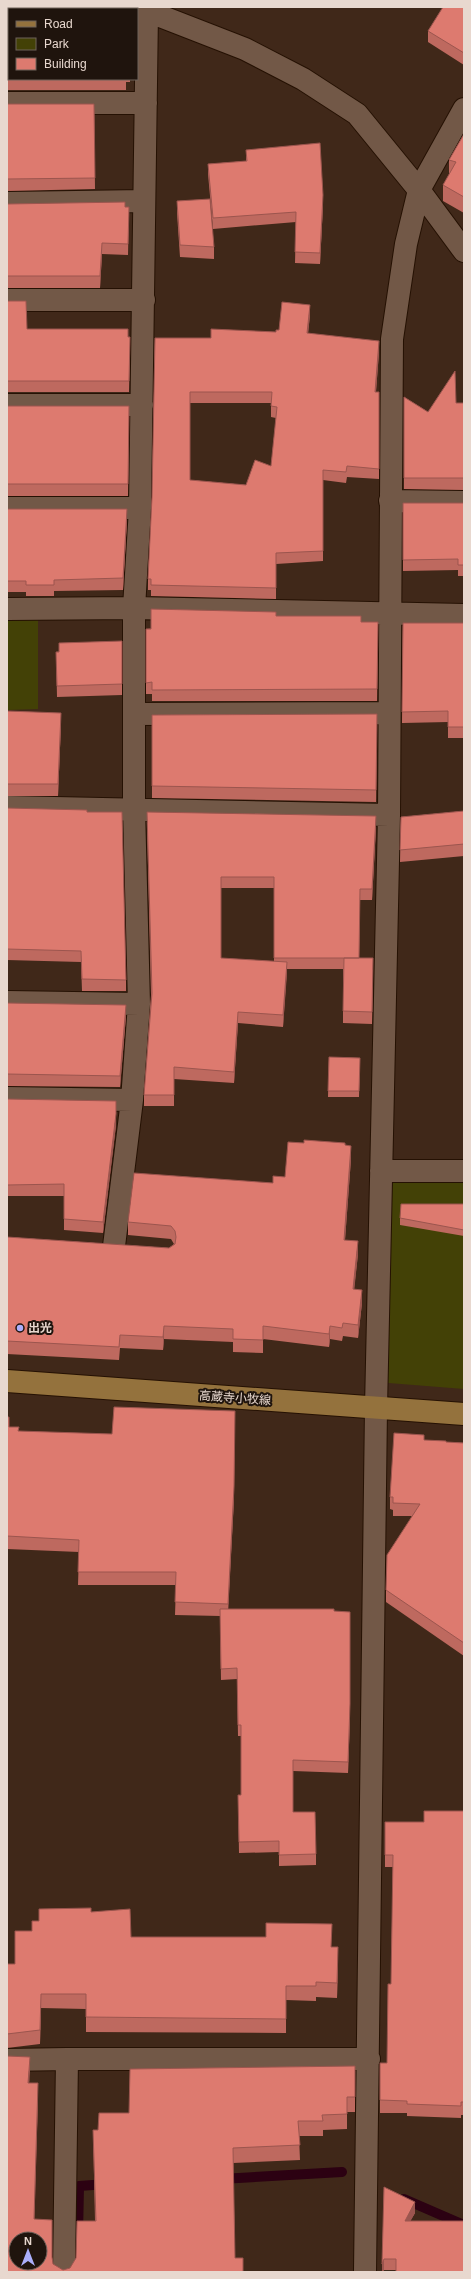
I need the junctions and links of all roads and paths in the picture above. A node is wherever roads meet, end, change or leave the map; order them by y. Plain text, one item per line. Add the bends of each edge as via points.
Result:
1 (142, 9) edge
2 (7, 103) edge
3 (146, 103) junction
4 (464, 109) edge
5 (419, 190) junction
6 (144, 201) junction
7 (7, 203) edge
8 (464, 251) edge
9 (7, 300) edge
10 (144, 300) junction
11 (7, 405) edge
12 (142, 405) junction
13 (390, 501) junction
14 (464, 502) edge
15 (7, 508) edge
16 (140, 508) junction
17 (134, 608) junction
18 (7, 609) edge
19 (390, 614) junction
20 (464, 615) edge
21 (389, 713) junction
22 (134, 714) junction
23 (7, 807) edge
24 (134, 808) junction
25 (389, 815) junction
26 (7, 1002) edge
27 (139, 1004) junction
28 (7, 1098) edge
29 (132, 1100) junction
30 (381, 1171) junction
31 (464, 1171) edge
32 (91, 1245) edge
33 (114, 1246) junction
34 (135, 1248) edge
35 (7, 1381) edge
36 (376, 1408) junction
37 (464, 1414) edge
38 (67, 2059) junction
39 (369, 2059) junction
40 (7, 2060) edge
41 (64, 2272) edge
42 (365, 2272) edge

1 - 3 street
1 - 5 street via 246,49 303,79 357,114
2 - 3 street
3 - 6 street
4 - 5 street
5 - 8 street
5 - 13 street via 406,244 392,339
6 - 7 street
6 - 10 street
9 - 10 street
10 - 12 street
11 - 12 street
12 - 16 street
13 - 14 street
13 - 19 street
15 - 16 street
16 - 17 street
17 - 18 street
17 - 19 street
17 - 22 street
19 - 20 street
19 - 21 street
21 - 22 street
21 - 25 street
22 - 24 street
23 - 24 street
24 - 25 street
24 - 27 street
25 - 30 street
26 - 27 street
27 - 29 street
28 - 29 street
29 - 33 street
30 - 31 street
30 - 36 street
32 - 33 street
33 - 34 street
35 - 36 main road, 高蔵寺小牧線
36 - 37 main road, 高蔵寺小牧線
36 - 39 street
38 - 39 street
38 - 40 street
38 - 41 street
39 - 42 street

